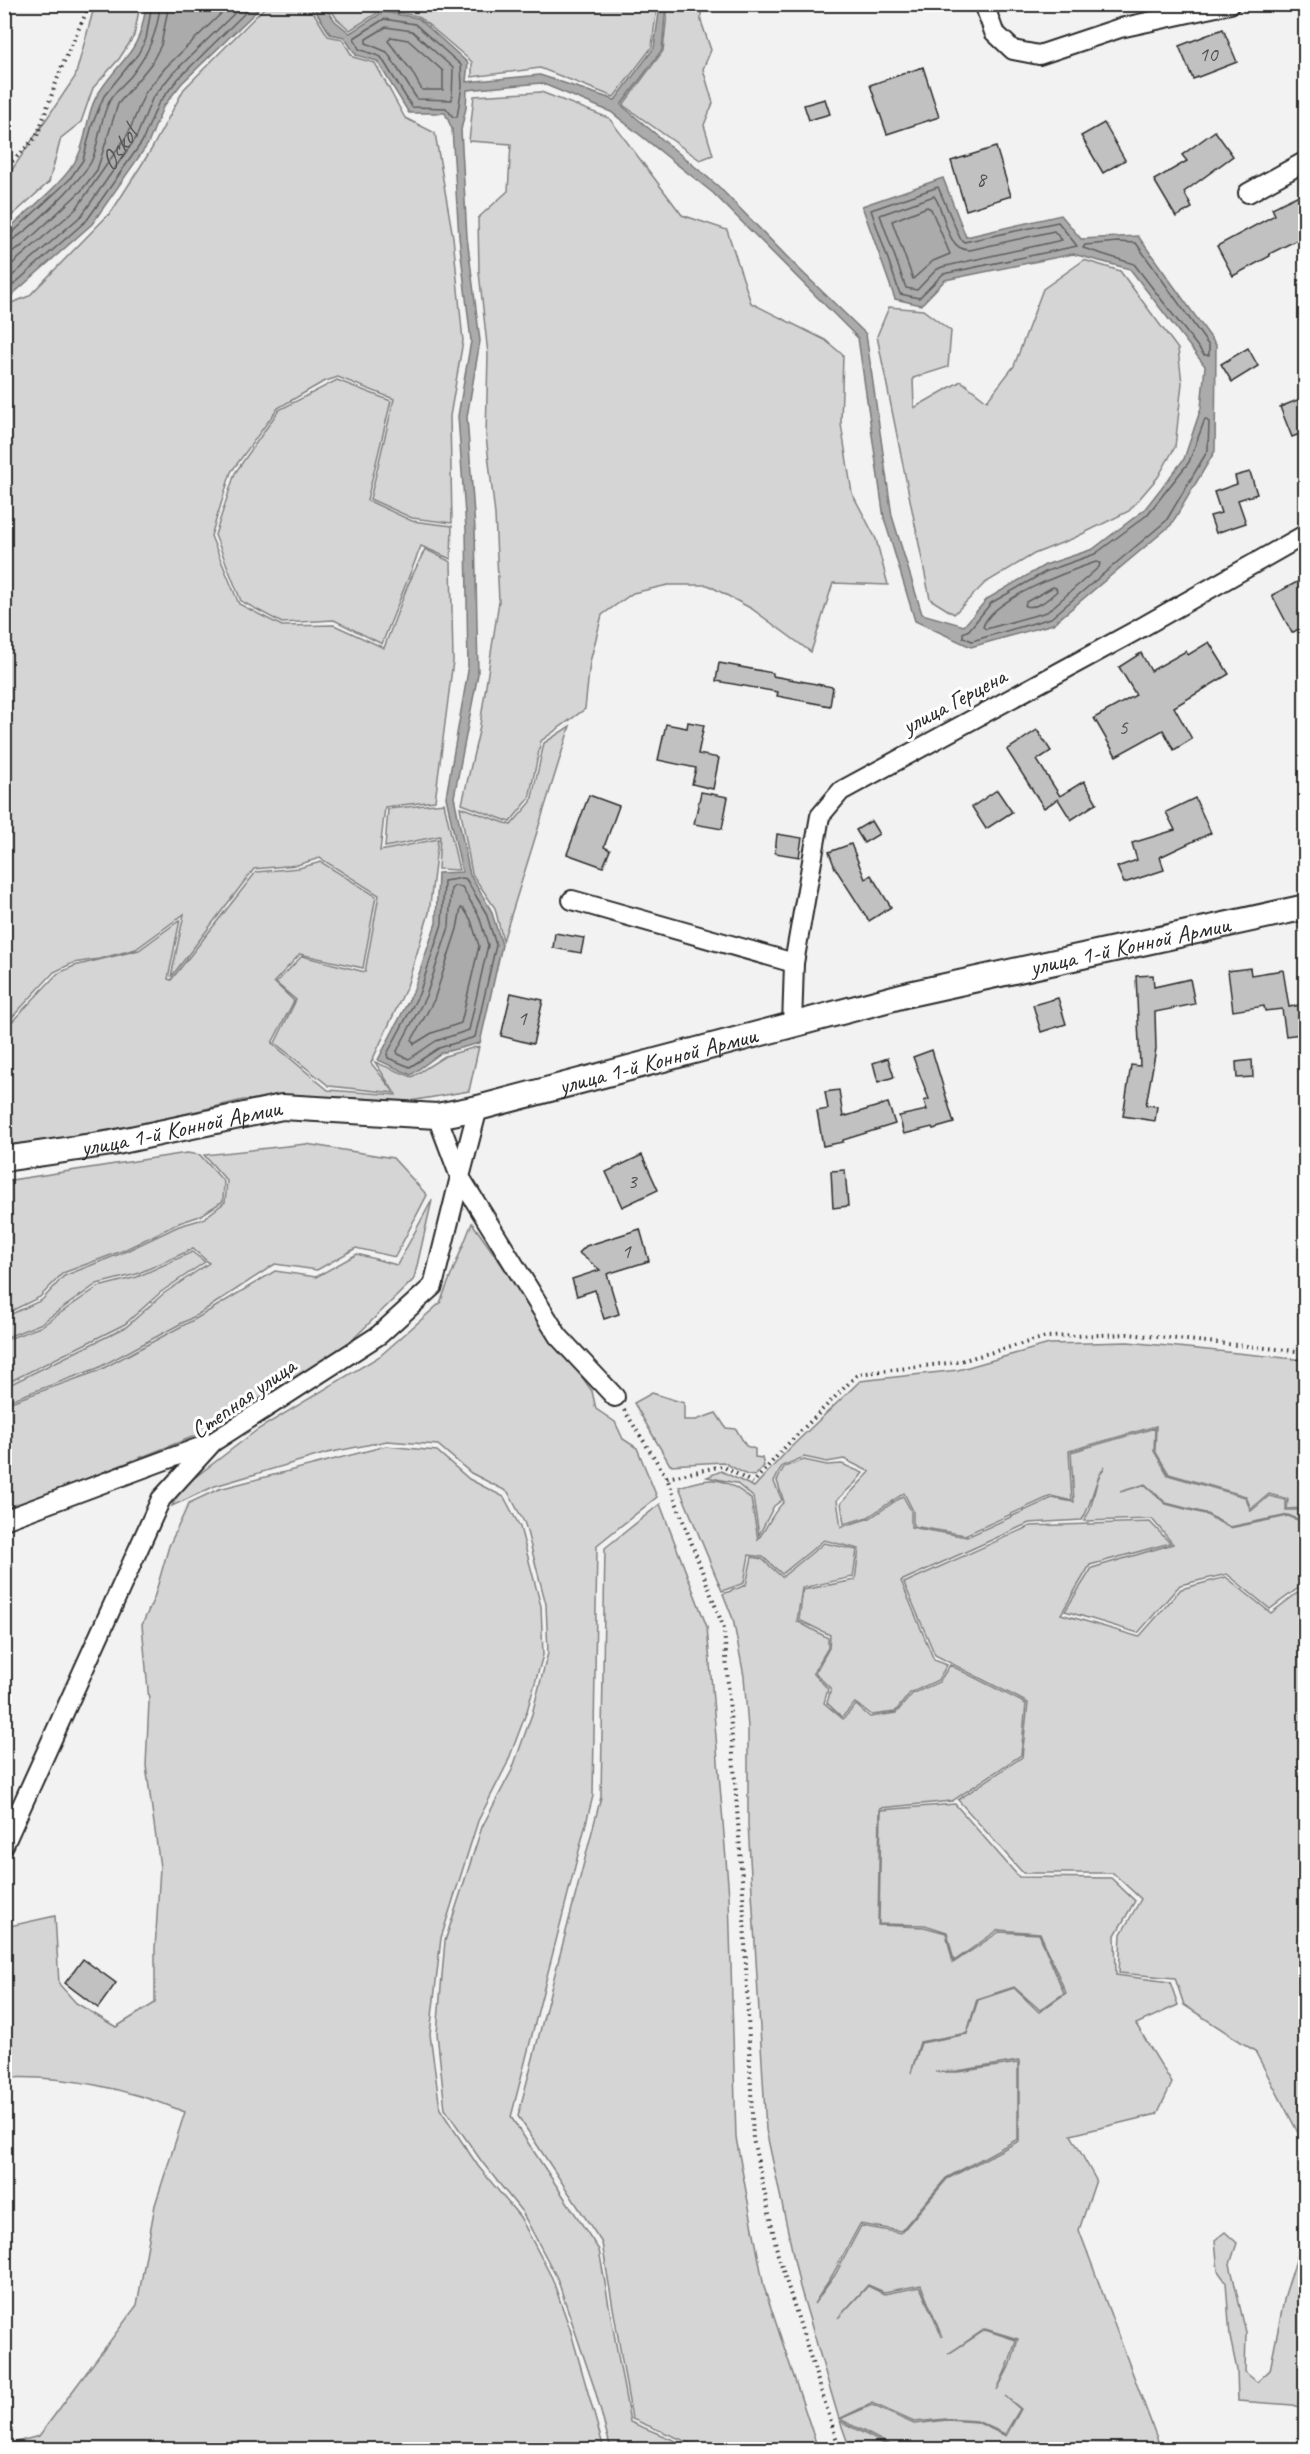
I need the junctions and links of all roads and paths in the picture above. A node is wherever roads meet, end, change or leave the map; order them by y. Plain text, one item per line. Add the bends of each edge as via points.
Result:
1 (90, 4) edge
2 (984, 4) edge
3 (1230, 4) edge
4 (1305, 161) edge
5 (4, 170) edge
6 (1248, 193) dead end
7 (1305, 534) edge
8 (572, 900) dead end
9 (1305, 906) edge
10 (794, 963) junction
11 (792, 1027) junction
12 (478, 1108) junction
13 (437, 1116) junction
14 (4, 1159) edge
15 (460, 1177) junction
16 (1305, 1352) edge
17 (615, 1397) joint
18 (213, 1442) junction
19 (667, 1478) junction
20 (4, 1520) edge
21 (4, 1845) edge
22 (840, 2450) edge

1 - 5 path via 62,66 38,136
2 - 3 street via 1000,38 1013,50 1039,55 1120,28
4 - 6 street
7 - 10 street, улица Герцена via 841,791 820,816
8 - 10 street
9 - 11 main road, улица 1-й Конной Армии via 909,994
10 - 11 street, улица Герцена
11 - 12 main road, улица 1-й Конной Армии
12 - 13 main road, улица 1-й Конной Армии
12 - 15 street, Степная улица
13 - 14 main road, улица 1-й Конной Армии via 282,1107 112,1143
13 - 15 street
15 - 17 street via 558,1336
15 - 18 street, Степная улица via 433,1286 379,1335
16 - 19 path via 1128,1334 1046,1337 957,1362 858,1374 753,1483 722,1466
17 - 19 path
18 - 20 street
18 - 21 street, Степная улица via 161,1499
19 - 22 path via 724,1629 743,1892 753,2139 778,2255

